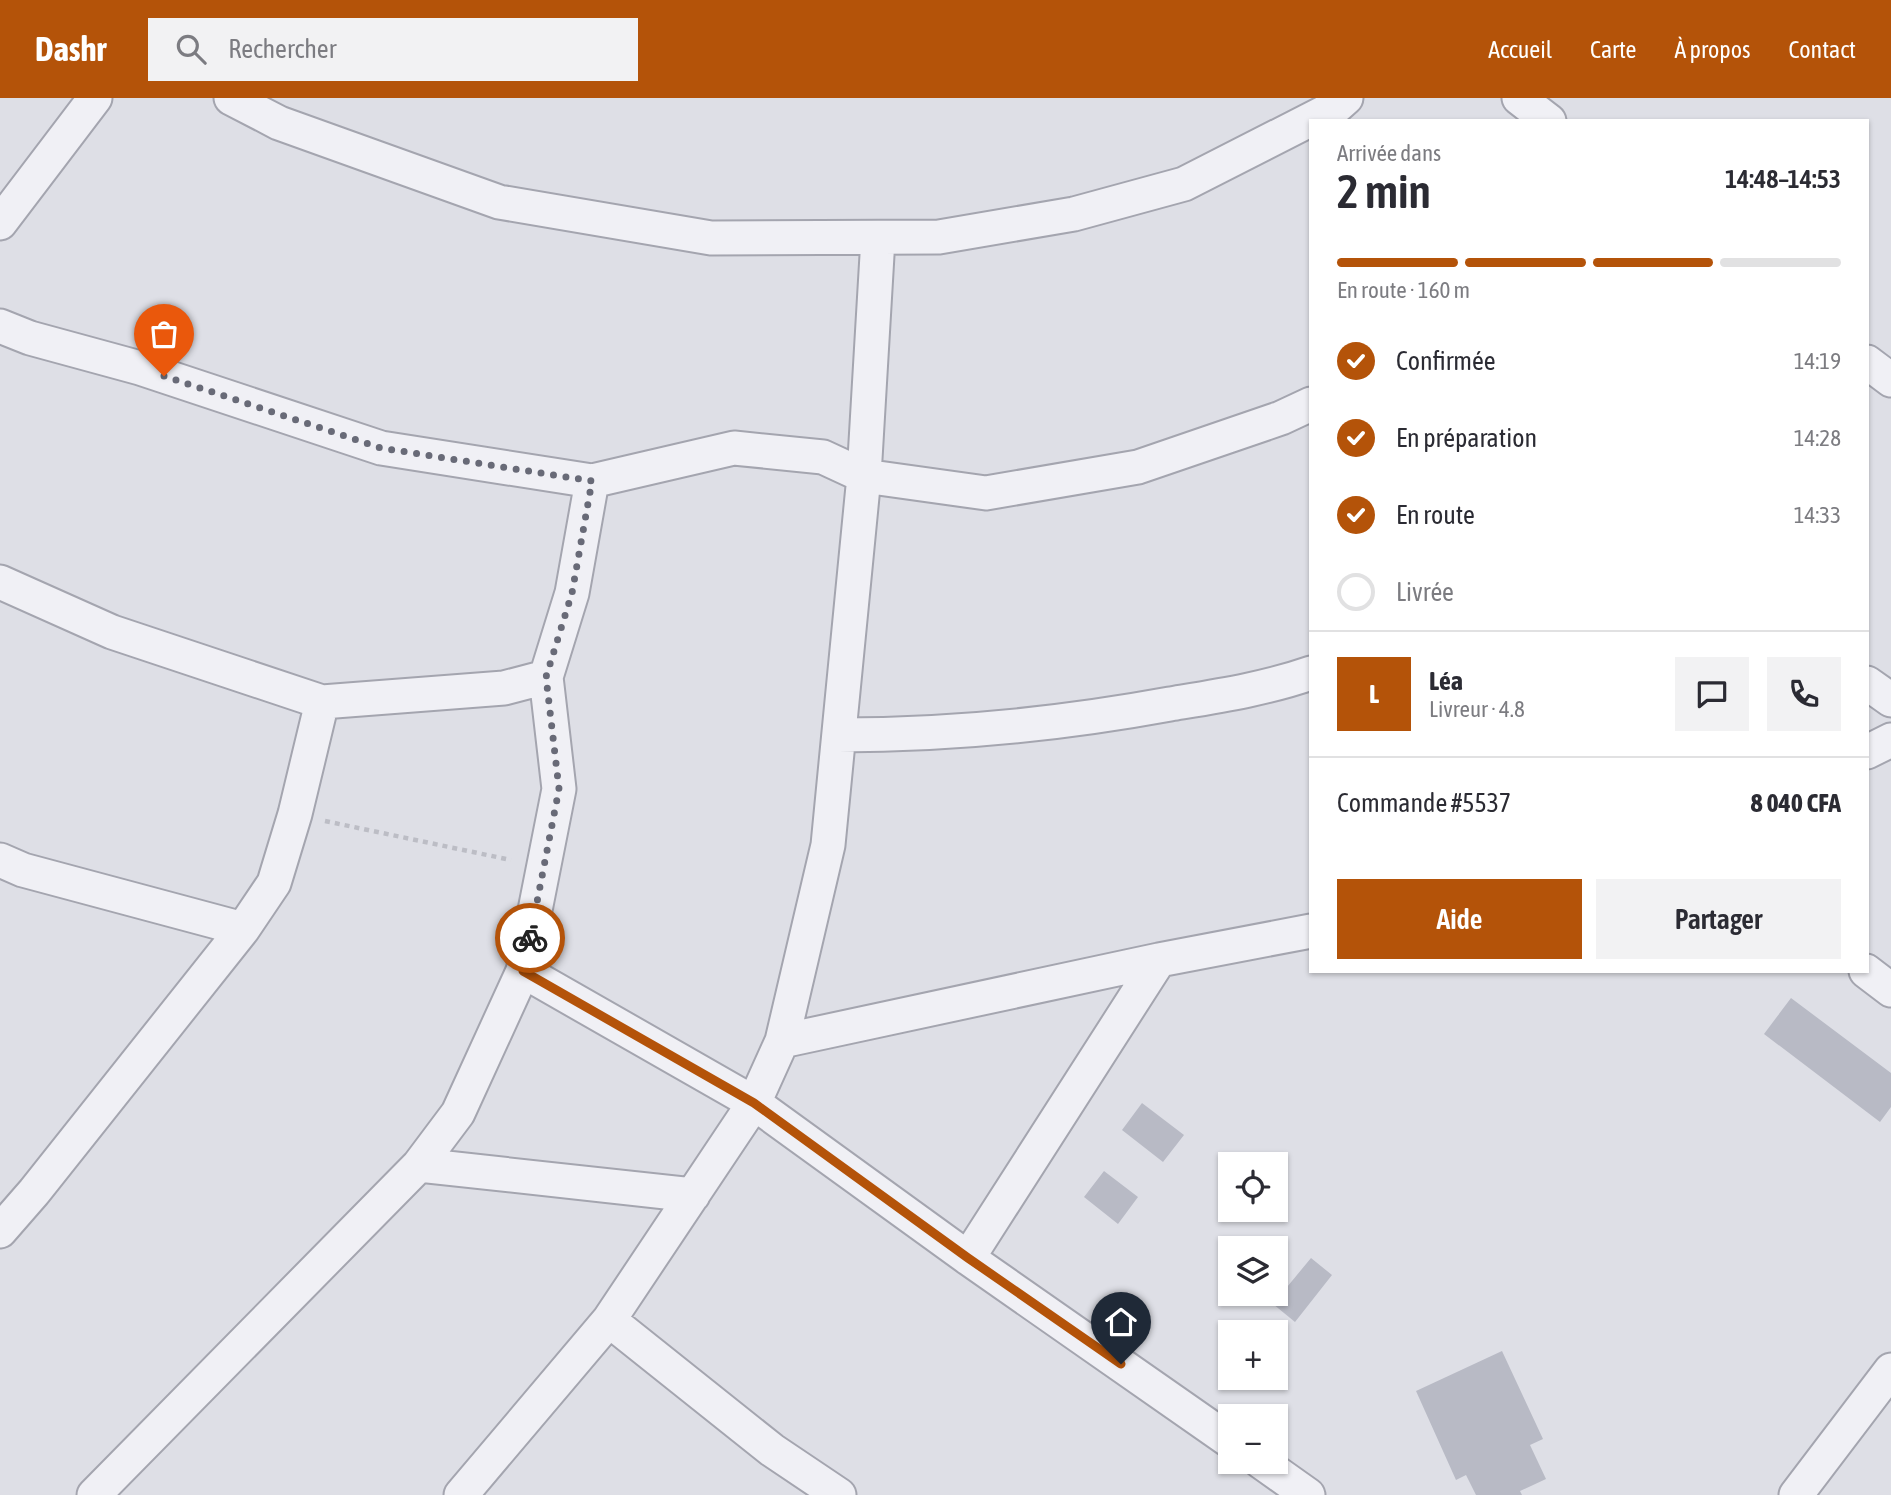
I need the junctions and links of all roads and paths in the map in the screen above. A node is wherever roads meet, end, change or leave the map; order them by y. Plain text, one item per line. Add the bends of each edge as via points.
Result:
1 (95, 98) edge
2 (230, 98) edge
3 (1346, 98) edge
4 (1519, 98) edge
5 (1312, 119) edge
6 (1546, 119) edge
7 (1309, 120) edge
8 (0, 223) edge
9 (878, 238) junction
10 (0, 326) edge
11 (1309, 405) edge
12 (864, 475) junction
13 (592, 481) junction
14 (0, 582) edge
15 (1309, 674) edge
16 (546, 677) junction
17 (1869, 684) edge
18 (1891, 700) edge
19 (322, 702) junction
20 (839, 735) junction
21 (1891, 740) edge
22 (1869, 751) edge
23 (295, 814) junction
24 (0, 860) edge
25 (543, 867) junction
26 (243, 929) junction
27 (1309, 931) edge
28 (1159, 960) junction
29 (523, 971) junction
30 (1869, 973) edge
31 (1891, 989) edge
32 (782, 1041) junction
33 (754, 1103) junction
34 (419, 1165) junction
35 (693, 1195) junction
36 (0, 1231) edge
37 (968, 1258) junction
38 (609, 1320) junction
39 (1891, 1370) edge
40 (1218, 1433) edge
41 (1278, 1474) edge
42 (94, 1495) edge
43 (461, 1495) edge
44 (839, 1495) edge
45 (1308, 1495) edge
46 (1796, 1495) edge

1 - 8 street
2 - 9 street via 279,123 499,202 710,238
3 - 5 street
4 - 6 street
7 - 9 street via 1184,184 1061,216 939,237
9 - 12 street
10 - 13 street via 381,448
11 - 12 street via 1138,467 986,493
12 - 13 street via 822,457 734,448
12 - 20 street
13 - 16 street via 572,593
14 - 19 street via 112,632
15 - 20 street via 1272,686 1090,719
16 - 19 street via 504,688
16 - 25 street via 559,789
17 - 18 street
19 - 23 street
20 - 32 street via 828,845
21 - 22 street
23 - 25 path
23 - 26 street via 274,883
24 - 26 street
25 - 29 street
26 - 36 street
27 - 28 street
28 - 32 street
28 - 37 street
29 - 33 street
29 - 34 street via 458,1113
30 - 31 street
32 - 33 street
33 - 35 street
33 - 37 street
34 - 35 street
34 - 42 street
35 - 38 street
37 - 40 street
38 - 43 street
38 - 44 street via 772,1450
39 - 46 street
41 - 45 street

